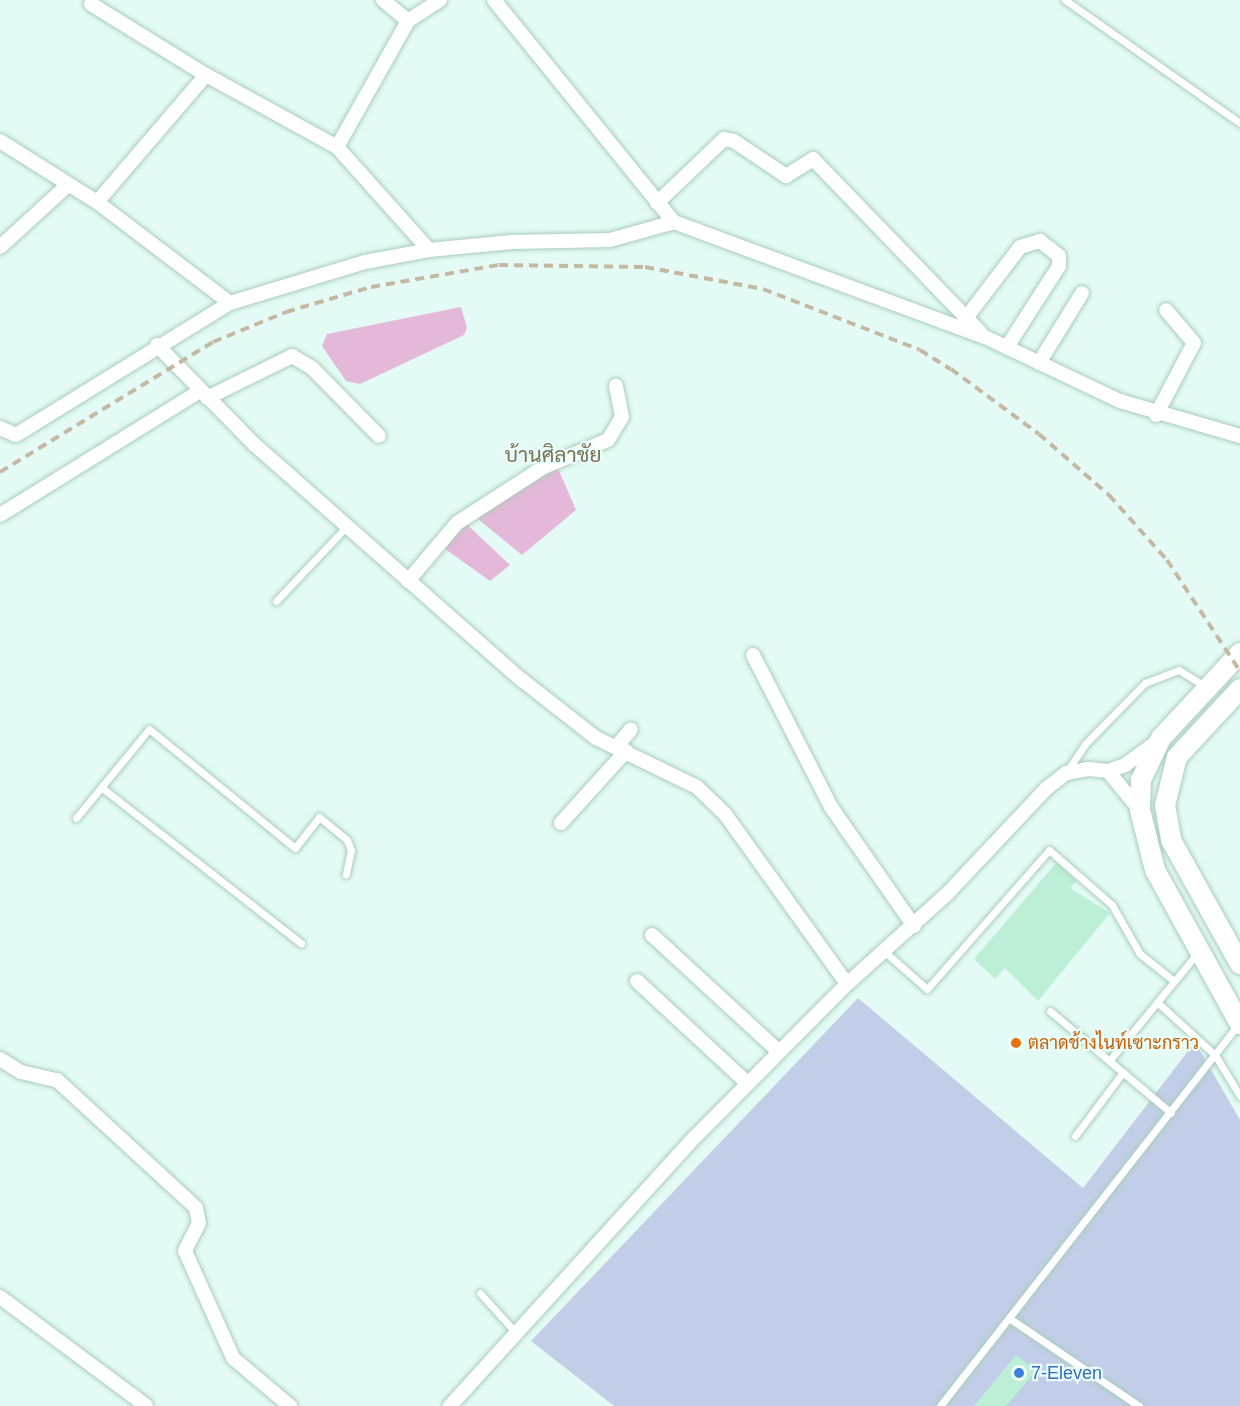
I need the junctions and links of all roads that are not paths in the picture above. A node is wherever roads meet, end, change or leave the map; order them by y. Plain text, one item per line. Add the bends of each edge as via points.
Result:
1 (383, 0) edge
2 (440, 0) edge
3 (494, 0) edge
4 (1065, 0) edge
5 (91, 4) dead end
6 (408, 21) junction
7 (206, 75) junction
8 (1240, 123) edge
9 (0, 141) edge
10 (337, 147) junction
11 (69, 184) junction
12 (97, 202) junction
13 (657, 203) junction
14 (674, 222) junction
15 (0, 247) edge
16 (429, 250) junction
17 (1082, 293) dead end
18 (230, 303) junction
19 (1166, 310) dead end
20 (966, 318) junction
21 (983, 336) junction
22 (157, 345) junction
23 (1006, 347) junction
24 (1039, 363) junction
25 (616, 386) dead end
26 (203, 394) junction
27 (1156, 415) junction
28 (0, 428) edge
29 (380, 436) dead end
30 (1240, 436) edge
31 (0, 515) edge
32 (346, 527) junction
33 (408, 581) junction
34 (276, 601) dead end
35 (1240, 653) edge
36 (753, 655) dead end
37 (1206, 687) junction
38 (1240, 689) edge
39 (631, 729) dead end
40 (1161, 738) junction
41 (621, 749) junction
42 (1108, 771) junction
43 (1066, 773) junction
44 (101, 787) junction
45 (1140, 810) junction
46 (76, 818) dead end
47 (561, 823) dead end
48 (346, 874) dead end
49 (914, 926) junction
50 (652, 935) dead end
51 (301, 943) dead end
52 (1200, 951) junction
53 (885, 952) junction
54 (1240, 964) edge
55 (637, 981) dead end
56 (1174, 981) junction
57 (847, 984) junction
58 (1157, 1002) junction
59 (1050, 1011) dead end
60 (1240, 1023) edge
61 (778, 1052) junction
62 (1215, 1055) junction
63 (0, 1059) edge
64 (1109, 1061) junction
65 (1123, 1072) junction
66 (747, 1083) junction
67 (1240, 1096) edge
68 (1171, 1113) junction
69 (1075, 1136) dead end
70 (480, 1293) dead end
71 (0, 1297) edge
72 (1009, 1318) junction
73 (517, 1334) junction
74 (146, 1406) edge
75 (290, 1406) edge
76 (450, 1406) edge
77 (940, 1406) edge
78 (1139, 1406) edge

1 - 6 street
2 - 6 street
3 - 13 street
4 - 8 lane
5 - 7 street
6 - 10 street
7 - 10 street
7 - 12 street
9 - 11 street
10 - 16 street
11 - 12 street
11 - 15 street
12 - 18 street
13 - 14 street
13 - 20 street via 724,139 734,141 786,176 813,159
14 - 16 street via 610,240 512,242
14 - 21 street
16 - 18 street via 365,262
17 - 24 street
18 - 22 street
19 - 27 street via 1194,343
20 - 21 street
20 - 23 street via 1020,247 1040,241 1059,256 1059,266
21 - 23 street
22 - 26 street
22 - 28 street via 16,435
23 - 24 street
24 - 27 street
25 - 33 street via 622,417 608,440 544,467 457,523
26 - 29 street via 292,356 312,368
26 - 31 street
26 - 32 street
27 - 30 street
32 - 33 street
32 - 34 lane
33 - 41 street via 522,680 596,738
35 - 37 main road
36 - 49 street via 831,807
37 - 40 main road
37 - 43 lane via 1179,670 1145,682 1085,744
38 - 54 main road via 1177,757 1165,805 1171,840
39 - 41 street
40 - 42 street via 1137,759
40 - 45 main road via 1141,780
41 - 47 street
41 - 57 street via 697,786 724,814
42 - 43 street
42 - 45 street via 1123,784
43 - 49 street
44 - 46 lane
44 - 48 lane via 149,729 295,848 319,817 347,840 351,850
44 - 51 lane
45 - 52 main road via 1155,870
49 - 53 street
50 - 61 street
52 - 56 lane
52 - 60 main road
53 - 56 lane via 927,989 1049,849 1112,905 1140,954
53 - 57 street
55 - 66 street
56 - 58 lane
57 - 61 street
58 - 62 lane
58 - 64 lane
59 - 64 lane
60 - 62 lane
61 - 66 street
62 - 67 lane
62 - 68 lane
63 - 75 street via 21,1072 57,1080 196,1208 199,1222 184,1251 233,1358
64 - 65 lane
65 - 68 lane
65 - 69 lane
66 - 73 street
68 - 72 lane
70 - 73 lane
71 - 74 street
72 - 77 lane
72 - 78 lane
73 - 76 street

